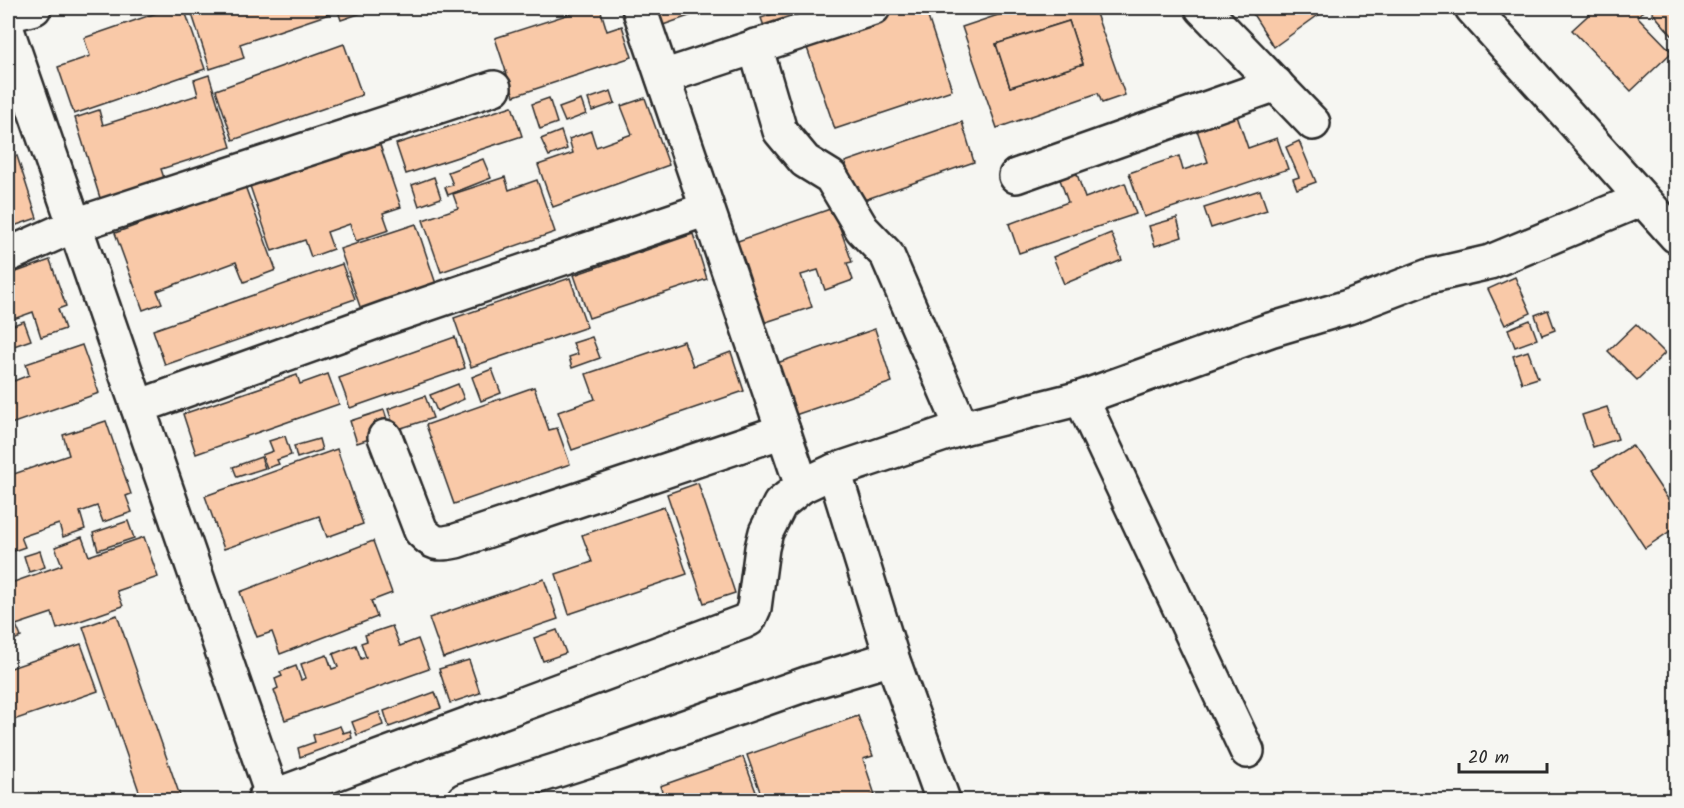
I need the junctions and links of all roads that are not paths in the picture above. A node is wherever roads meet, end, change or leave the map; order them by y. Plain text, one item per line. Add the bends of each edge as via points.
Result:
1 (34, 8) edge
2 (639, 8) edge
3 (873, 8) edge
4 (1202, 8) edge
5 (1472, 8) edge
6 (8, 15) edge
7 (8, 33) edge
8 (754, 46) junction
9 (663, 77) junction
10 (1276, 84) junction
11 (494, 88) dead end
12 (1313, 123) dead end
13 (1016, 176) dead end
14 (1642, 199) junction
15 (707, 209) junction
16 (75, 225) junction
17 (1677, 236) edge
18 (8, 255) edge
19 (1081, 398) junction
20 (138, 407) junction
21 (962, 428) junction
22 (783, 431) junction
23 (385, 437) dead end
24 (834, 471) junction
25 (802, 486) junction
26 (892, 658) junction
27 (1247, 751) dead end
28 (268, 799) edge
29 (464, 801) edge
30 (943, 801) edge

1 - 6 street
2 - 9 street
3 - 8 street
4 - 10 street
5 - 14 street
7 - 16 street
8 - 9 street
8 - 21 street via 780,131 805,161 831,177 862,229 887,255
9 - 15 street
10 - 12 street
10 - 13 street
11 - 16 street
14 - 17 street
14 - 19 street via 1490,262 1429,276
15 - 20 street
15 - 22 street
16 - 18 street
16 - 20 street
19 - 21 street
19 - 27 street
20 - 28 street
21 - 24 street
22 - 23 street via 439,544 421,531
22 - 25 street
24 - 25 street
24 - 26 street
25 - 28 street via 780,504 766,532 754,608 743,622
26 - 29 street
26 - 30 street

